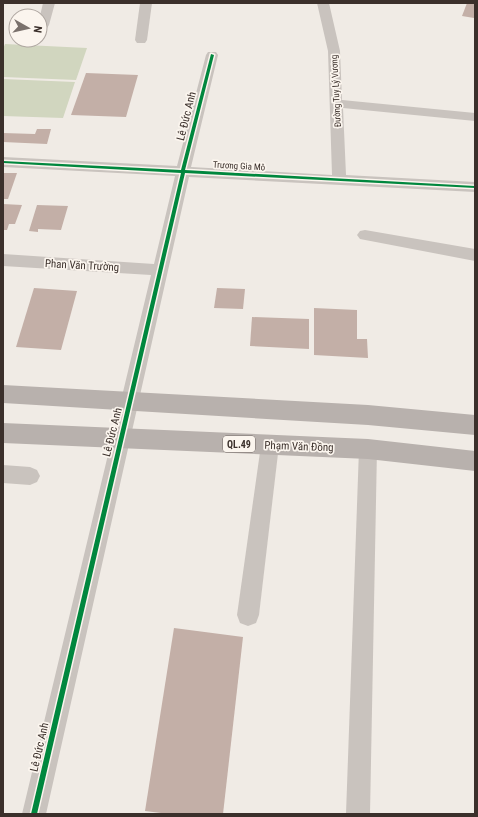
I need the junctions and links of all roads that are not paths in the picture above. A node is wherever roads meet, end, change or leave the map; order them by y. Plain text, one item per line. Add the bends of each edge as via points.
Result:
1 (146, 3) edge
2 (323, 3) edge
3 (141, 40) dead end
4 (212, 55) dead end
5 (336, 103) junction
6 (475, 117) edge
7 (3, 162) edge
8 (183, 171) junction
9 (339, 180) junction
10 (475, 187) edge
11 (365, 235) dead end
12 (475, 255) edge
13 (3, 260) edge
14 (160, 270) junction
15 (3, 394) edge
16 (130, 401) junction
17 (475, 425) edge
18 (3, 433) edge
19 (120, 439) junction
20 (270, 445) junction
21 (368, 449) junction
22 (475, 461) edge
23 (3, 474) edge
24 (30, 476) dead end
25 (248, 615) dead end
26 (34, 814) edge
27 (358, 814) edge

1 - 3 street
2 - 5 street, Đường Tuy Lý Vương via 334,51
4 - 8 street, Lê Đức Anh
5 - 6 street
5 - 9 street, Đường Tuy Lý Vương
7 - 8 street, Trương Gia Mô
8 - 9 street, Trương Gia Mô
8 - 14 street, Lê Đức Anh
9 - 10 street, Trương Gia Mô
11 - 12 street
13 - 14 street, Phan Văn Trường
14 - 16 street, Lê Đức Anh
15 - 16 main road
16 - 17 main road via 368,415
16 - 19 street, Lê Đức Anh
18 - 19 main road, Phạm Văn Đồng / QL.49
19 - 20 main road, Phạm Văn Đồng / QL.49
19 - 26 street, Lê Đức Anh
20 - 21 main road, Phạm Văn Đồng / QL.49
20 - 25 street
21 - 22 main road, Phạm Văn Đồng / QL.49
21 - 27 street
23 - 24 street

